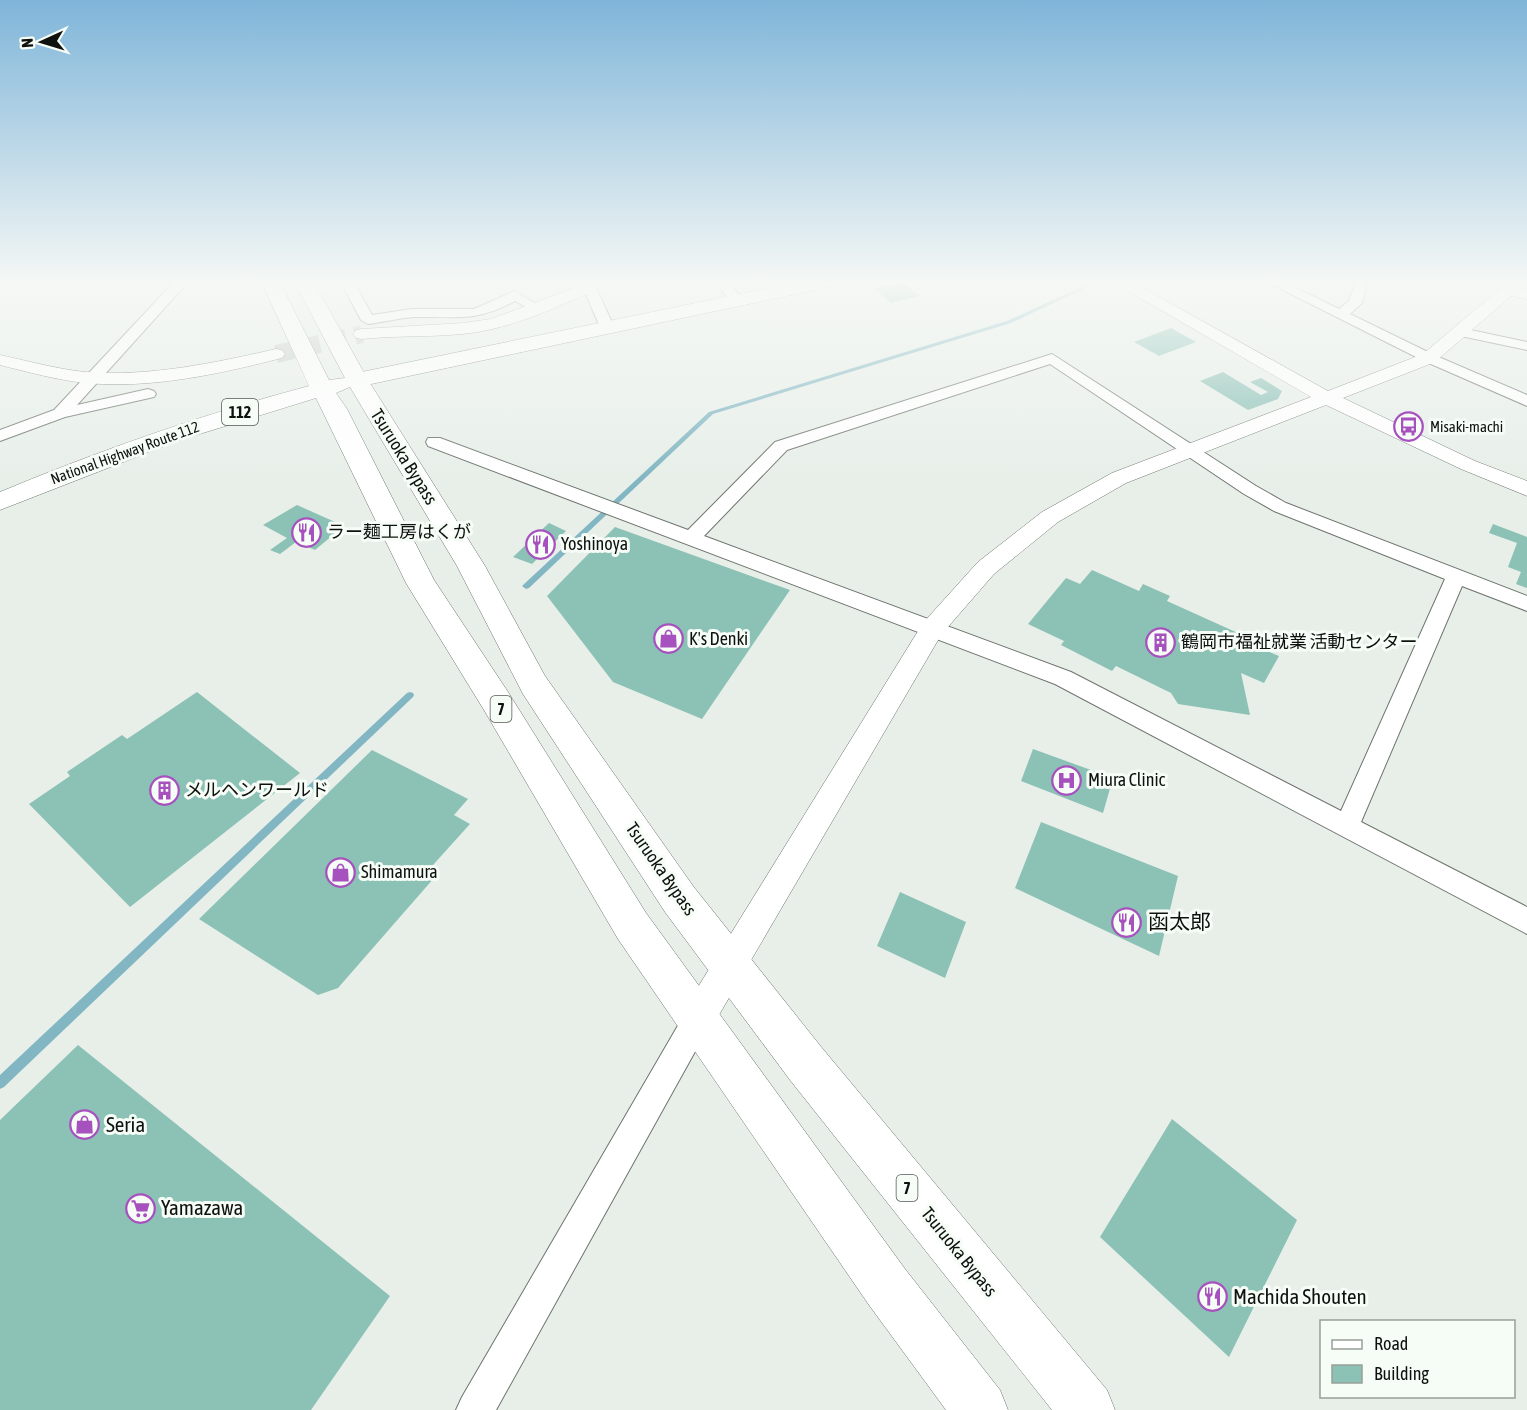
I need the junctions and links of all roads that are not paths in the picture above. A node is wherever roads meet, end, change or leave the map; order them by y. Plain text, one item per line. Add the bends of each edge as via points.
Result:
1 (122, 347) edge
2 (302, 347) edge
3 (339, 347) edge
4 (514, 347) edge
5 (1236, 347) edge
6 (1407, 347) edge
7 (1443, 347) edge
8 (276, 354) tunnel mouth
9 (1429, 358) junction
10 (0, 360) edge
11 (93, 378) junction
12 (357, 380) junction
13 (322, 389) junction
14 (148, 394) dead end
15 (1327, 398) junction
16 (1527, 401) edge
17 (60, 413) junction
18 (0, 436) edge
19 (434, 442) dead end
20 (1190, 451) junction
21 (1527, 489) edge
22 (0, 502) edge
23 (690, 540) junction
24 (1456, 576) junction
25 (1527, 604) edge
26 (932, 629) junction
27 (1347, 826) junction
28 (1527, 921) edge
29 (730, 964) junction
30 (697, 1020) junction
31 (475, 1410) edge
32 (980, 1410) edge
33 (1087, 1410) edge

1 - 11 street
2 - 13 main road, Tsuruoka Bypass / 7
3 - 12 main road, Tsuruoka Bypass / 7
4 - 12 main road, National Highway Route 112
5 - 15 street
6 - 9 street
7 - 9 street
8 - 11 street via 207,371
9 - 15 street
9 - 16 street
10 - 11 street
11 - 17 street
12 - 13 main road, National Highway Route 112 / 112
12 - 29 main road, Tsuruoka Bypass / 7 via 471,566 534,685
13 - 22 main road, National Highway Route 112 / 112 via 158,438
13 - 30 main road, Tsuruoka Bypass / 7 via 421,583 632,926
14 - 17 street
15 - 20 street
15 - 21 street
17 - 18 street
19 - 23 street
20 - 23 street via 1052,359 782,446
20 - 24 street via 1280,507
20 - 26 street via 1119,478 1050,517 986,568
23 - 26 street
24 - 25 street
24 - 27 street
26 - 27 street via 1063,678
26 - 29 street
27 - 28 street
29 - 30 street
29 - 33 main road, Tsuruoka Bypass / 7 via 806,1064
30 - 31 street
30 - 32 main road, Tsuruoka Bypass / 7 via 887,1287

